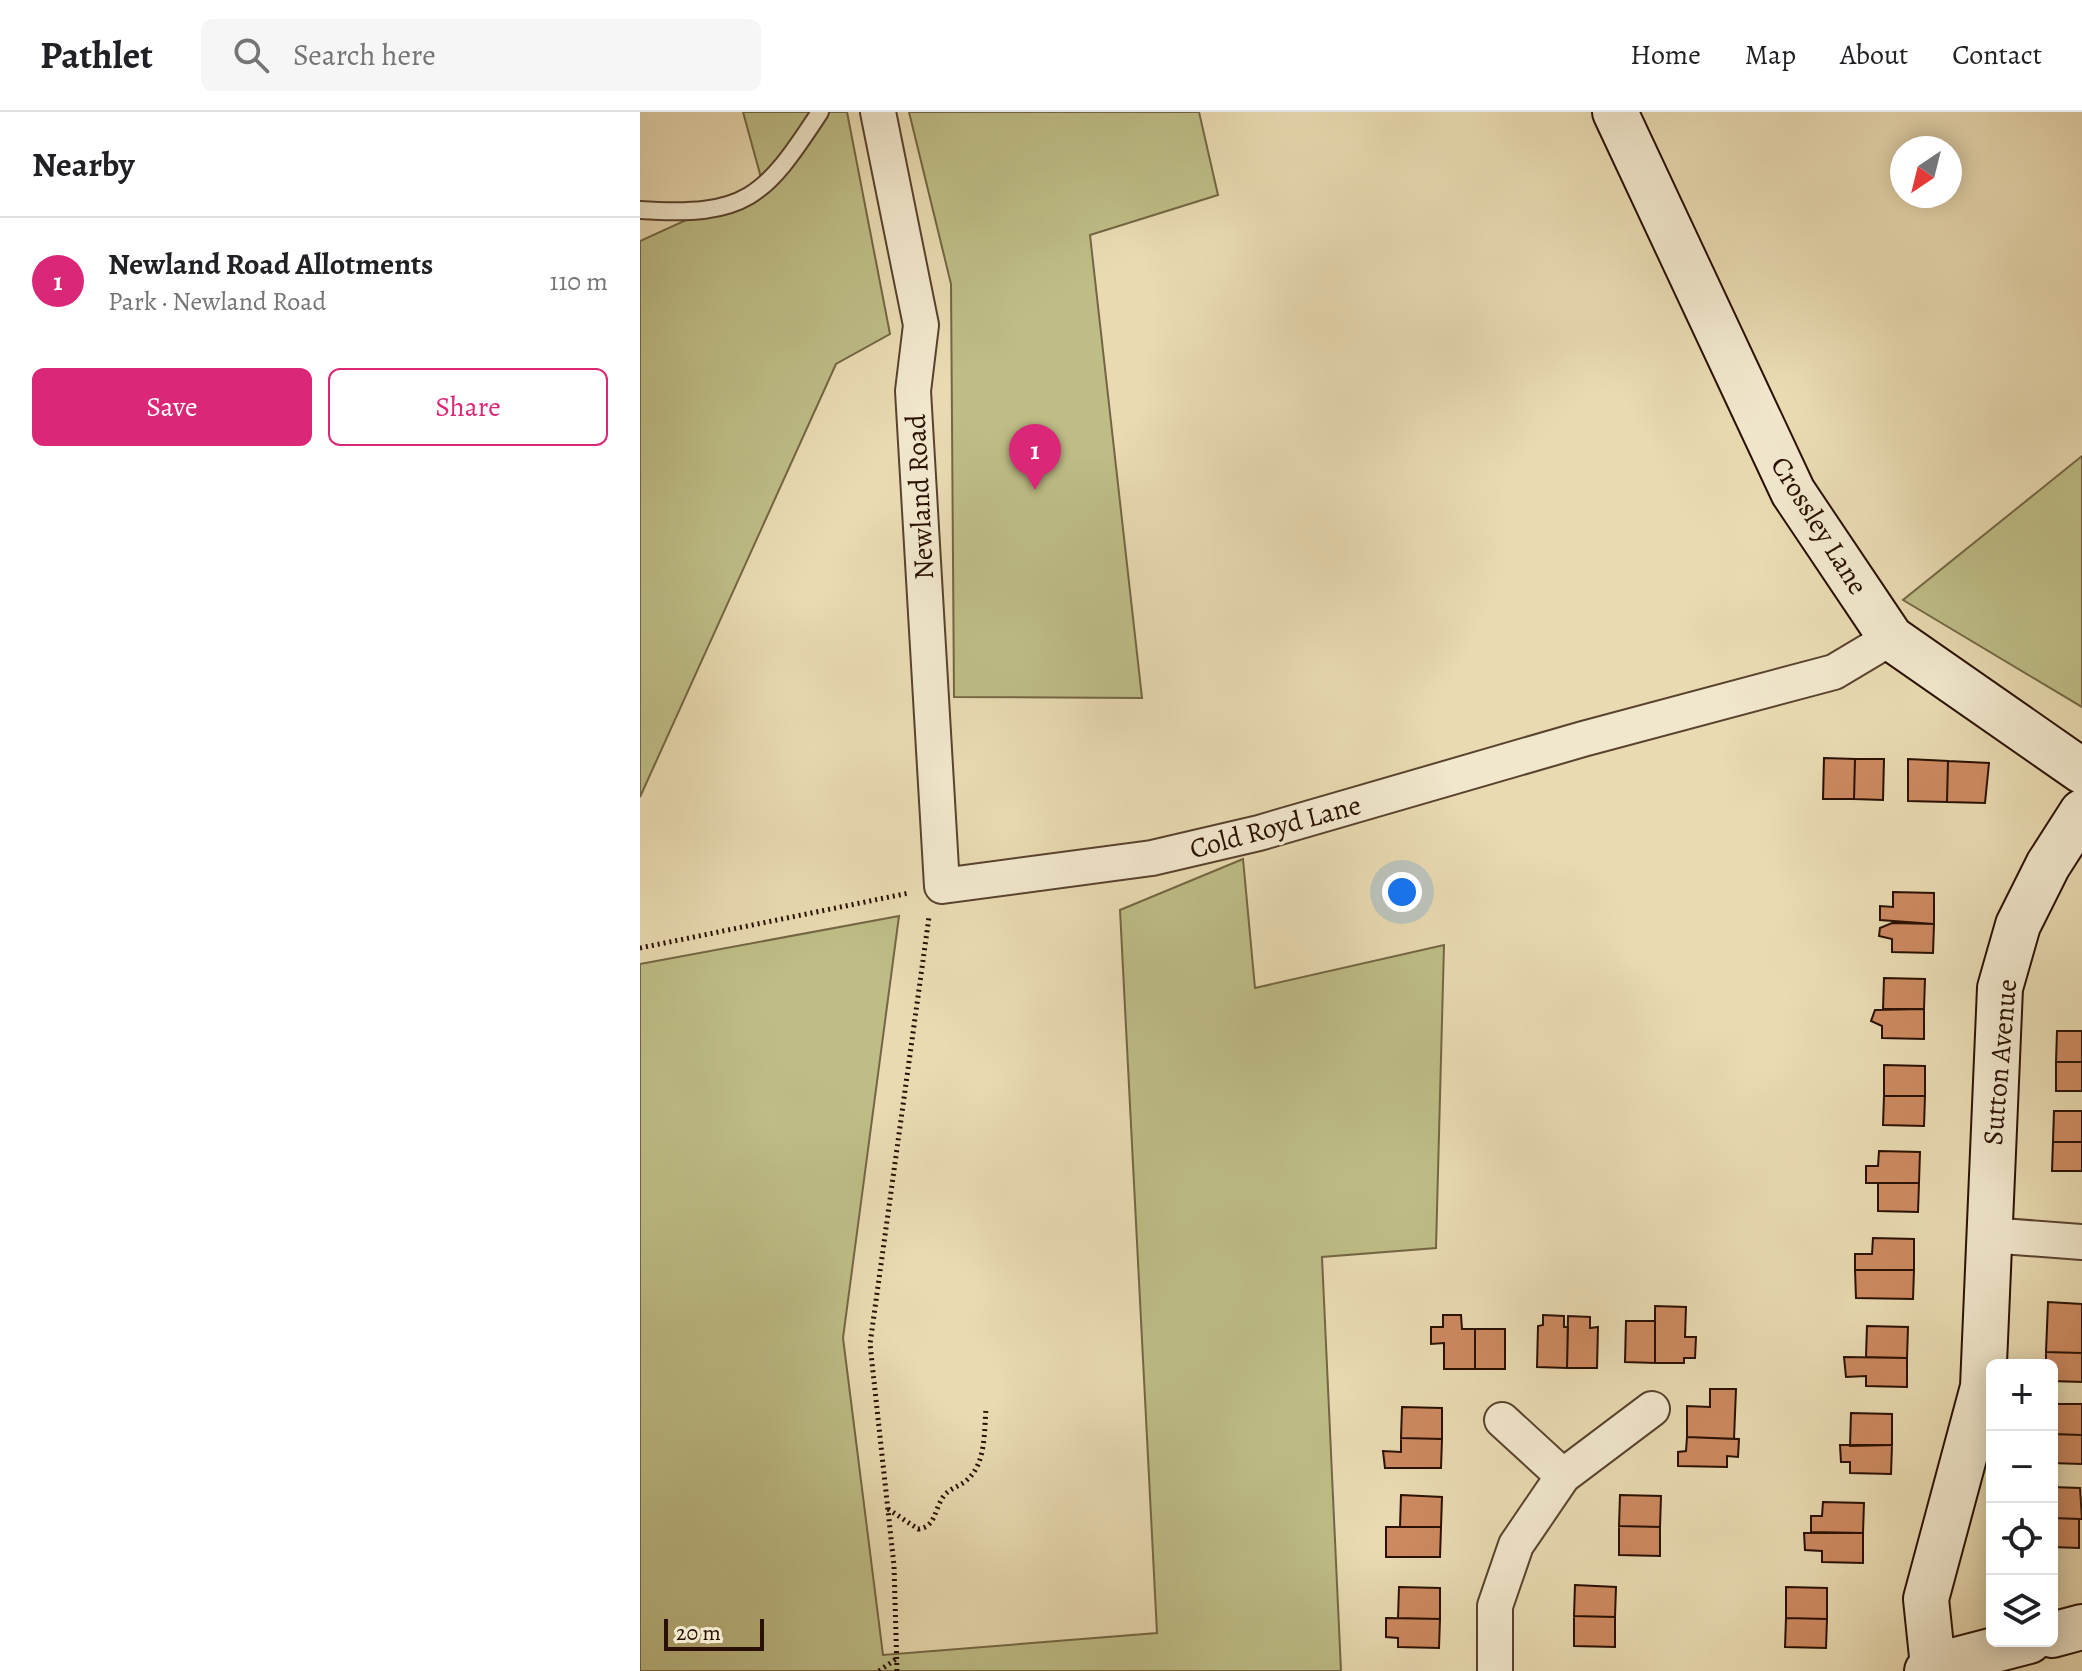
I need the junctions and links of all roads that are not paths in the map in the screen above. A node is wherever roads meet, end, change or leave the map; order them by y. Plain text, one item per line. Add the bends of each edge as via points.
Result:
1 (820, 112) edge
2 (878, 112) edge
3 (1615, 112) edge
4 (640, 210) edge
5 (1891, 638) junction
6 (2082, 771) edge
7 (2082, 812) edge
8 (942, 886) joint
9 (1988, 1235) junction
10 (2082, 1242) edge
11 (1652, 1409) dead end
12 (1502, 1420) dead end
13 (1563, 1476) junction
14 (2082, 1627) edge
15 (2058, 1633) edge
16 (2007, 1647) edge
17 (1930, 1668) edge
18 (1495, 1671) edge

1 - 4 lane via 773,181 747,199 721,210
2 - 8 street, Newland Road via 921,325 913,391
3 - 5 street, Crossley Lane via 1793,492
5 - 6 street, Crossley Lane
5 - 8 street, Cold Royd Lane via 1834,672 1259,833 1152,858
7 - 9 street, Sutton Avenue via 2018,925 2000,988
9 - 10 street
9 - 17 street, Sutton Avenue via 1983,1387 1926,1599
11 - 13 street
12 - 13 street
13 - 18 street via 1516,1545 1495,1606
14 - 15 street
16 - 17 street

